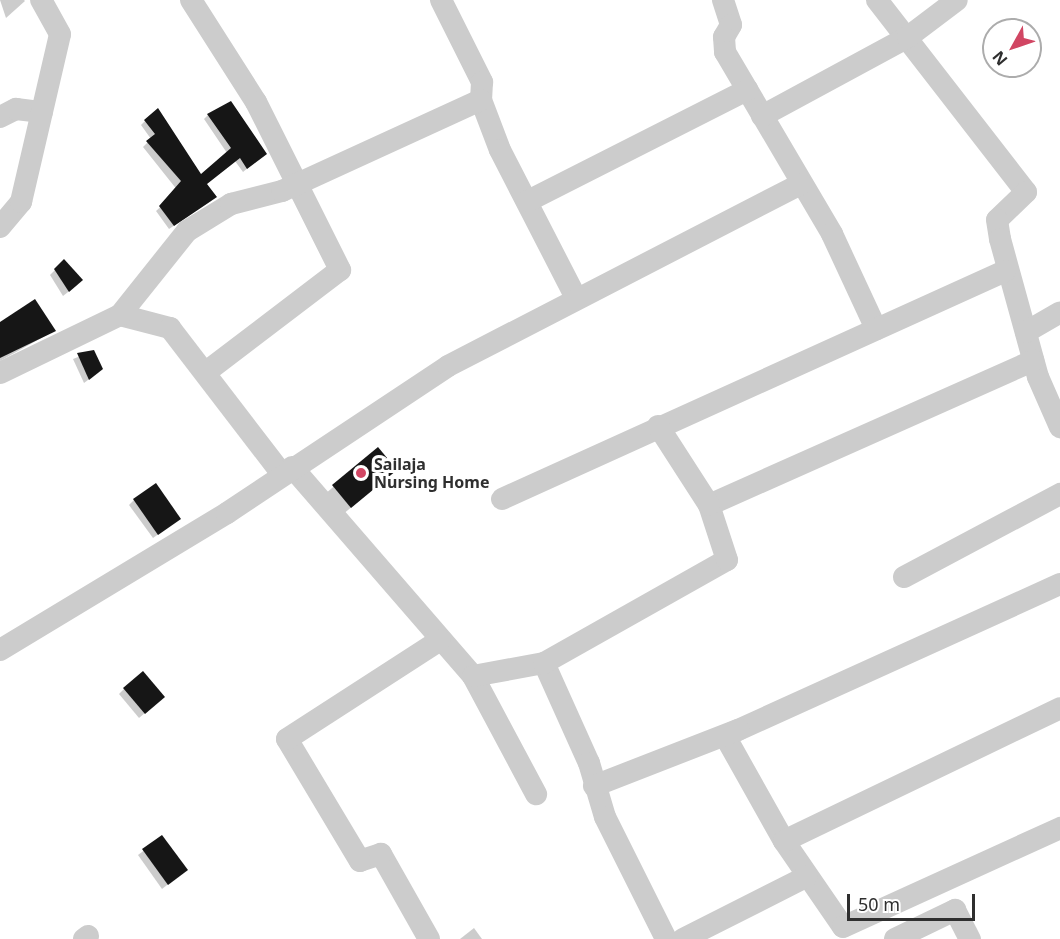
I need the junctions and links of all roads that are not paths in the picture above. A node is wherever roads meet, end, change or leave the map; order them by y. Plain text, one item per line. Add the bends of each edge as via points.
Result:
1 (41, 0) edge
2 (191, 0) edge
3 (441, 0) edge
4 (723, 0) edge
5 (877, 0) edge
6 (957, 0) edge
7 (908, 37) junction
8 (747, 90) junction
9 (481, 100) junction
10 (42, 112) junction
11 (0, 117) edge
12 (762, 117) junction
13 (297, 184) junction
14 (801, 184) junction
15 (528, 201) junction
16 (0, 227) edge
17 (1005, 271) junction
18 (575, 296) junction
19 (1060, 312) edge
20 (120, 315) junction
21 (876, 328) junction
22 (1026, 332) junction
23 (1033, 361) junction
24 (206, 372) junction
25 (0, 373) edge
26 (1059, 424) edge
27 (658, 426) junction
28 (287, 471) junction
29 (1060, 494) edge
30 (502, 499) dead end
31 (709, 505) junction
32 (904, 577) dead end
33 (1060, 584) edge
34 (440, 640) junction
35 (0, 650) edge
36 (544, 663) junction
37 (473, 676) junction
38 (1060, 708) edge
39 (766, 717) junction
40 (594, 786) junction
41 (536, 794) dead end
42 (1060, 828) edge
43 (784, 841) junction
44 (806, 877) junction
45 (429, 939) edge
46 (666, 939) edge
47 (682, 939) edge
48 (896, 939) edge
49 (970, 939) edge

1 - 10 street via 60,34
2 - 13 street via 256,102
3 - 9 street via 482,82
4 - 8 street via 731,25 724,37 725,52
5 - 7 street
6 - 7 street
7 - 12 street
7 - 17 street via 1026,192 997,220
8 - 12 street
8 - 15 street
9 - 13 street
9 - 15 street
10 - 11 street via 16,109
10 - 16 street via 21,202
12 - 14 street
13 - 20 street via 231,204 187,231
13 - 24 street via 340,270
14 - 18 street
14 - 21 street via 832,234
15 - 18 street
17 - 21 street
17 - 22 street
18 - 28 street via 448,366
19 - 22 street
20 - 24 street via 170,328
20 - 25 street
21 - 27 street
22 - 23 street
23 - 26 street
23 - 31 street
24 - 28 street
27 - 30 street
27 - 31 street
28 - 34 street
28 - 35 street
29 - 32 street
31 - 36 street via 727,560
33 - 39 street
34 - 37 street
34 - 45 street via 287,739 360,861 381,854
36 - 37 street
36 - 40 street
37 - 41 street
38 - 43 street
39 - 40 street
39 - 43 street via 725,736
40 - 46 street
42 - 44 street via 843,927
43 - 44 street
44 - 47 street
48 - 49 street via 955,910

